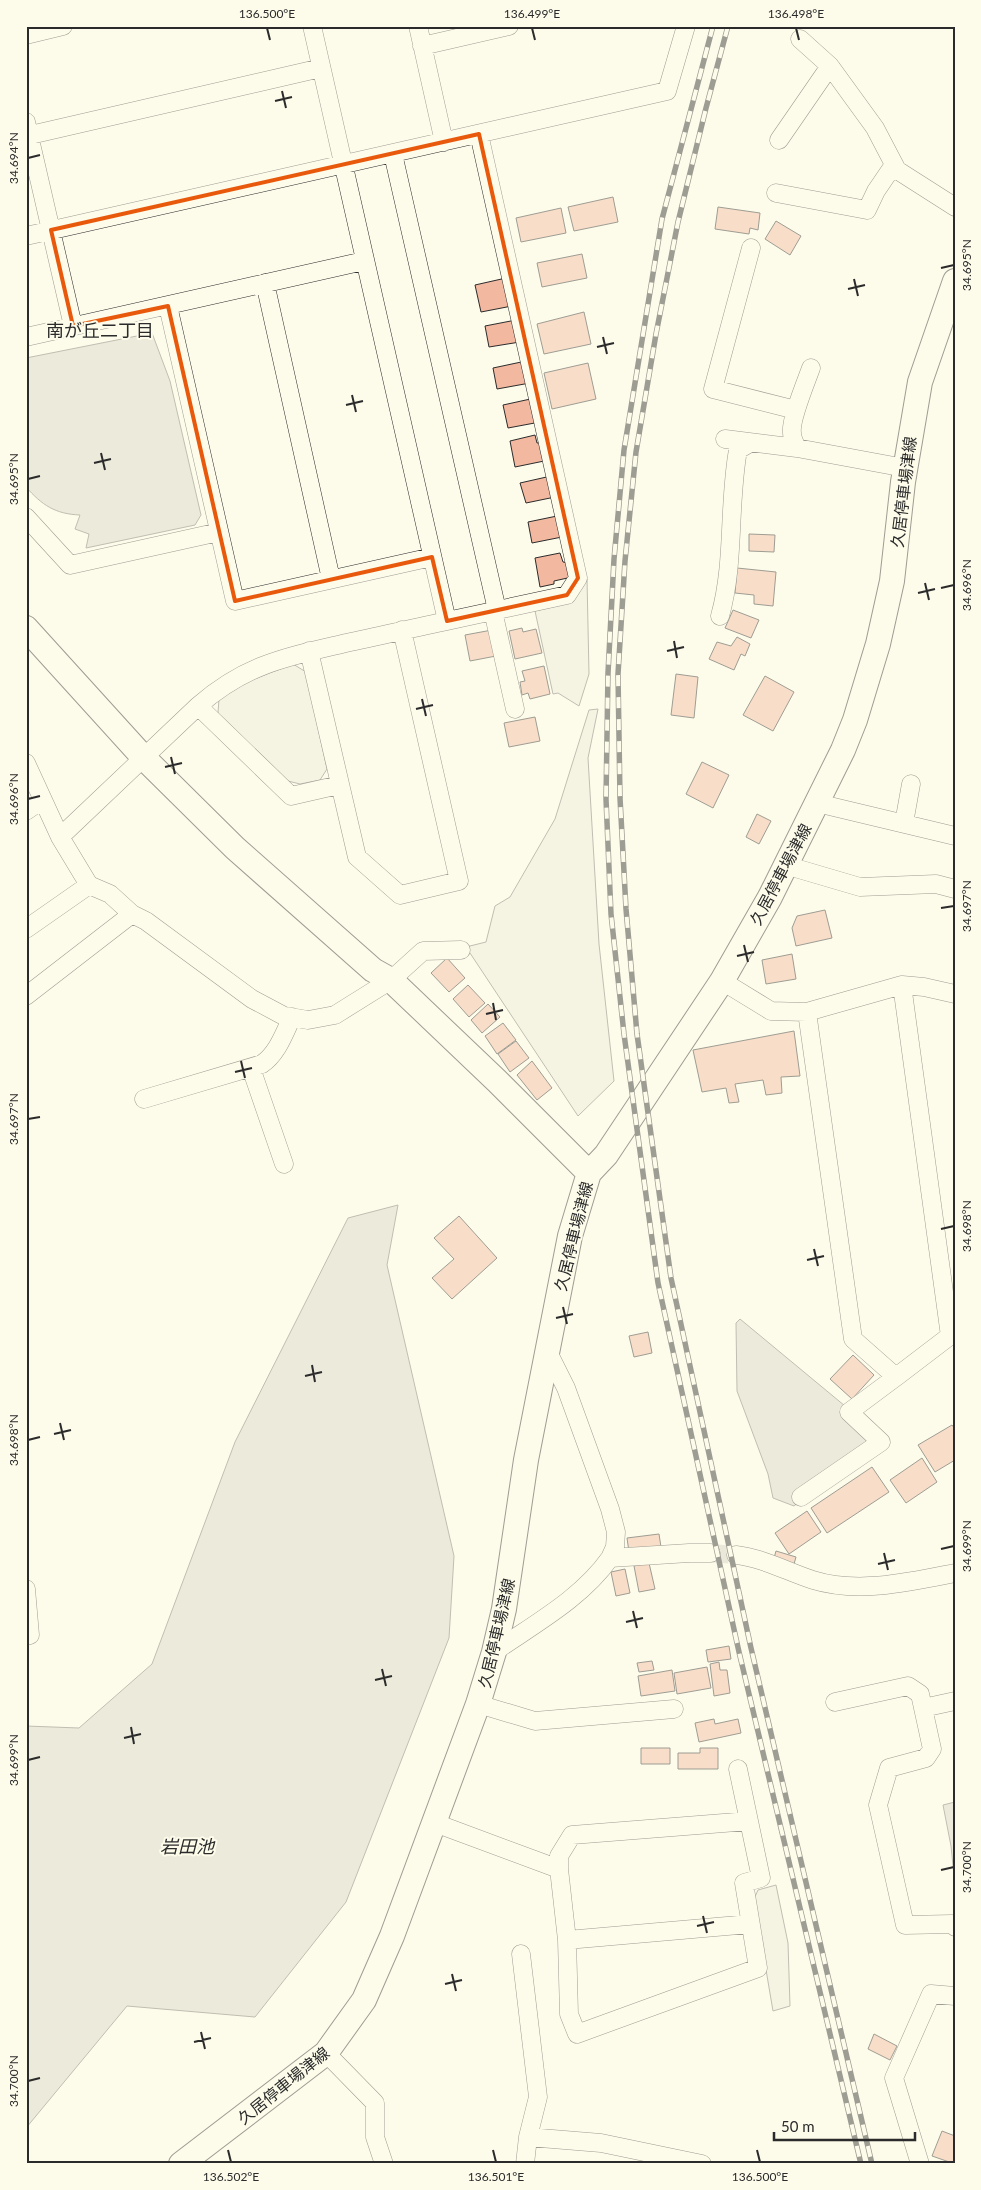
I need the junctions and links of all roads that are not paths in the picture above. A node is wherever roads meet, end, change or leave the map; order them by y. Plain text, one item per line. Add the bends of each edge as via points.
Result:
1 (63, 26) edge
2 (312, 26) edge
3 (418, 26) edge
4 (509, 26) edge
5 (686, 26) edge
6 (26, 35) edge
7 (800, 39) dead end
8 (422, 46) junction
9 (830, 66) junction
10 (321, 68) junction
11 (27, 131) edge
12 (479, 134) junction
13 (779, 140) dead end
14 (444, 142) junction
15 (393, 154) junction
16 (342, 165) junction
17 (893, 166) junction
18 (776, 193) dead end
19 (955, 207) edge
20 (51, 230) junction
21 (26, 236) edge
22 (751, 248) dead end
23 (364, 261) junction
24 (955, 281) edge
25 (265, 283) junction
26 (168, 306) junction
27 (73, 326) junction
28 (26, 337) edge
29 (811, 368) dead end
30 (795, 413) junction
31 (725, 439) dead end
32 (750, 443) junction
33 (797, 448) junction
34 (905, 468) junction
35 (26, 517) edge
36 (219, 532) junction
37 (432, 557) junction
38 (331, 579) junction
39 (495, 611) junction
40 (720, 616) dead end
41 (447, 621) junction
42 (26, 628) edge
43 (402, 630) junction
44 (309, 651) junction
45 (198, 706) junction
46 (515, 709) dead end
47 (144, 758) junction
48 (26, 763) edge
49 (911, 784) dead end
50 (339, 785) junction
51 (42, 800) junction
52 (817, 803) junction
53 (26, 810) edge
54 (904, 823) junction
55 (955, 836) edge
56 (60, 837) junction
57 (785, 865) junction
58 (90, 885) junction
59 (955, 889) edge
60 (132, 914) junction
61 (26, 929) edge
62 (461, 950) dead end
63 (391, 980) junction
64 (722, 981) junction
65 (902, 985) junction
66 (955, 994) edge
67 (26, 996) edge
68 (807, 1012) junction
69 (292, 1017) junction
70 (251, 1068) junction
71 (144, 1099) dead end
72 (284, 1164) dead end
73 (589, 1173) junction
74 (952, 1334) edge
75 (547, 1350) junction
76 (896, 1377) junction
77 (800, 1497) dead end
78 (711, 1553) tunnel mouth
79 (736, 1555) tunnel mouth
80 (610, 1558) junction
81 (955, 1573) edge
82 (26, 1589) edge
83 (26, 1636) edge
84 (494, 1652) junction
85 (955, 1701) edge
86 (835, 1702) dead end
87 (478, 1704) junction
88 (923, 1708) junction
89 (674, 1709) dead end
90 (738, 1769) dead end
91 (749, 1821) junction
92 (435, 1823) junction
93 (558, 1869) junction
94 (750, 1924) junction
95 (955, 1927) edge
96 (567, 1940) junction
97 (521, 1954) dead end
98 (955, 1996) edge
99 (326, 2053) junction
100 (528, 2137) junction
101 (181, 2164) edge
102 (384, 2164) edge
103 (526, 2164) edge
104 (702, 2164) edge
105 (920, 2164) edge

1 - 6 street
2 - 10 street
3 - 8 street
4 - 8 street
5 - 12 street via 668,91
7 - 9 street
8 - 14 street
9 - 13 street
9 - 17 street via 875,128
10 - 11 street
10 - 16 street
11 - 20 street
12 - 14 street
12 - 39 street via 578,578 567,595
14 - 15 street
15 - 16 street
15 - 39 street
16 - 20 street
16 - 23 street
17 - 18 street via 867,210
17 - 19 street
20 - 21 street
20 - 27 street
22 - 30 street via 713,389 788,408
23 - 25 street
23 - 37 street
24 - 34 main road, 久居停車場津線 via 920,382
25 - 26 street
25 - 38 street
26 - 27 street
26 - 36 street
27 - 28 street
29 - 30 street
30 - 33 street via 792,433
31 - 32 street
32 - 33 street
32 - 40 street via 738,450 733,479 726,590
33 - 34 street
34 - 52 main road, 久居停車場津線 via 892,581 878,644 855,720
35 - 36 street via 70,565
36 - 38 street via 235,601
37 - 38 street
37 - 41 street
39 - 41 street
39 - 46 street
41 - 43 street
42 - 47 main road
43 - 44 street
43 - 50 street via 459,881 400,895 357,857
44 - 45 street via 252,669 220,687
44 - 50 street
45 - 47 street
45 - 50 street via 291,796
47 - 56 street
47 - 63 main road via 234,848 373,970
48 - 51 street
49 - 54 street
51 - 53 street
51 - 56 street
52 - 54 street
52 - 57 main road, 久居停車場津線
54 - 55 street
56 - 58 street
57 - 59 street via 860,887 936,884
57 - 64 main road, 久居停車場津線
58 - 60 street via 110,894
58 - 61 street
60 - 67 street
60 - 69 street via 146,920 252,999
62 - 63 street via 423,951
63 - 69 street via 335,1015 308,1020
63 - 73 main road
64 - 68 street via 772,1011
64 - 73 main road, 久居停車場津線 via 606,1155
65 - 66 street
65 - 68 street
65 - 74 street
68 - 76 street via 853,1339
69 - 70 street via 270,1059
70 - 71 street
70 - 72 street
73 - 75 main road, 久居停車場津線 via 570,1236
74 - 76 street
75 - 80 street via 566,1388 610,1509 616,1532
75 - 84 main road, 久居停車場津線
76 - 77 street via 849,1412 881,1442
78 - 80 street
79 - 81 street via 838,1585 909,1582
80 - 84 street via 604,1568 573,1597
82 - 83 street via 30,1636
84 - 87 main road, 久居停車場津線
85 - 88 street
86 - 88 street via 908,1686 920,1694
87 - 89 street via 535,1721
87 - 92 main road, 久居停車場津線
88 - 95 street via 932,1749 926,1758 889,1768 878,1805 906,1925 952,1924
90 - 91 street
91 - 93 street via 572,1835 560,1856
91 - 94 street via 761,1878 744,1883
92 - 93 street
92 - 99 main road, 久居停車場津線 via 364,2000
93 - 96 street
94 - 96 street
94 - 96 street via 758,1968 577,2034 569,2014
97 - 100 street via 538,2097
98 - 105 street via 931,1994 894,2078
99 - 101 main road, 久居停車場津線
99 - 102 street via 375,2103 374,2137
100 - 103 street
100 - 104 street via 601,2144

